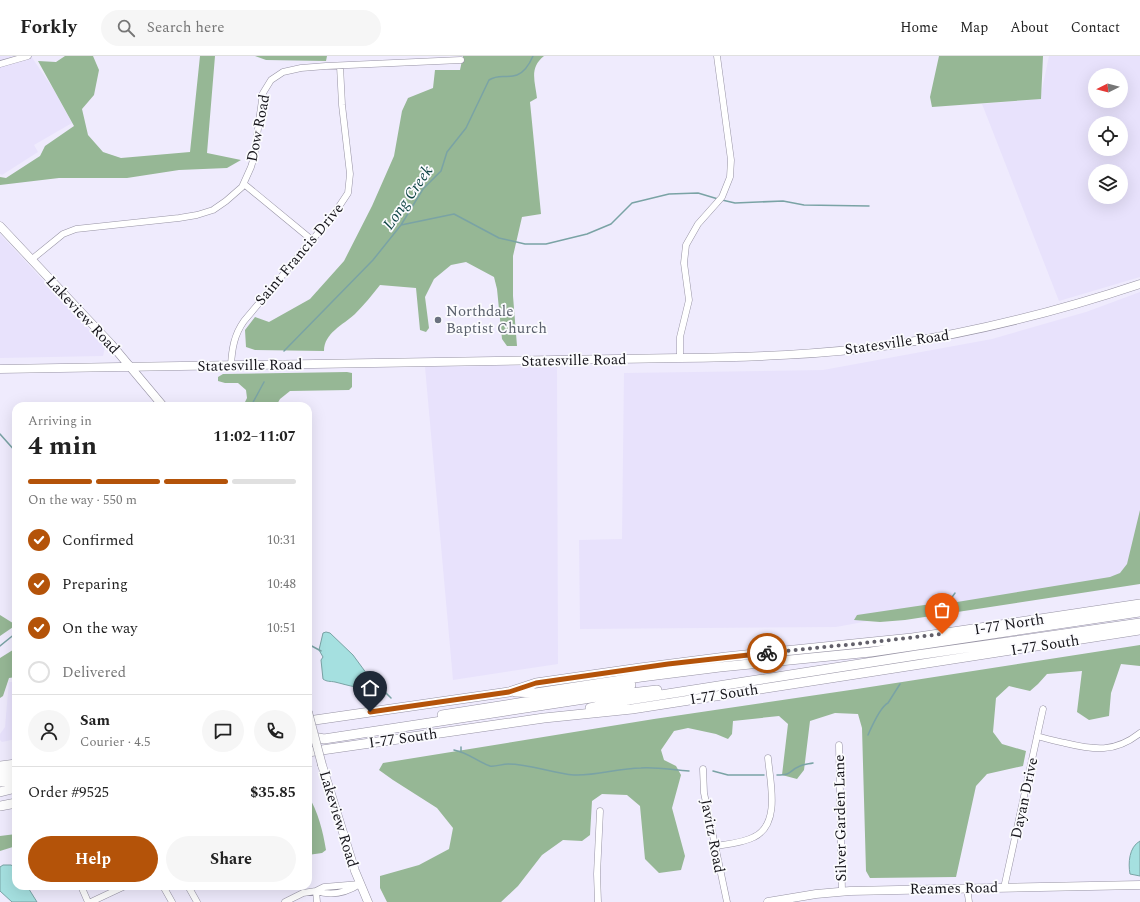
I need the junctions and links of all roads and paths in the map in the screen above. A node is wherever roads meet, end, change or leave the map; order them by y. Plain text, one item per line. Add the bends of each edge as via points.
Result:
1 (28, 56) edge
2 (717, 56) edge
3 (461, 60) dead end
4 (0, 64) edge
5 (340, 66) junction
6 (244, 184) junction
7 (0, 226) edge
8 (312, 240) junction
9 (32, 260) junction
10 (1140, 284) edge
11 (680, 358) junction
12 (231, 366) junction
13 (129, 367) junction
14 (0, 369) edge
15 (160, 402) edge
16 (1140, 604) edge
17 (1140, 612) edge
18 (1140, 623) edge
19 (1140, 630) edge
20 (720, 667) junction
21 (740, 683) junction
22 (509, 692) junction
23 (1043, 709) dead end
24 (544, 718) junction
25 (312, 720) edge
26 (1140, 733) edge
27 (337, 734) junction
28 (1037, 736) junction
29 (312, 738) edge
30 (312, 742) edge
31 (839, 745) dead end
32 (312, 751) edge
33 (768, 758) dead end
34 (12, 764) edge
35 (0, 766) edge
36 (703, 769) dead end
37 (12, 773) edge
38 (0, 775) edge
39 (12, 780) edge
40 (0, 782) edge
41 (12, 789) edge
42 (0, 792) edge
43 (12, 794) edge
44 (0, 796) edge
45 (12, 804) edge
46 (0, 806) edge
47 (600, 811) dead end
48 (715, 846) junction
49 (360, 884) junction
50 (1140, 885) edge
51 (967, 888) junction
52 (1004, 888) junction
53 (83, 890) edge
54 (116, 890) edge
55 (165, 890) edge
56 (190, 890) edge
57 (316, 891) junction
58 (842, 891) junction
59 (798, 899) edge
60 (90, 902) edge
61 (172, 902) edge
62 (197, 902) edge
63 (285, 902) edge
64 (317, 902) edge
65 (368, 902) edge
66 (598, 902) edge
67 (727, 902) edge
68 (768, 902) edge
69 (969, 902) edge

1 - 4 street
2 - 11 street via 730,177 722,197 698,224 686,245 684,262 689,300 680,337
3 - 5 street, Dow Road
5 - 6 street, Dow Road via 290,70 268,83 261,99 254,157
5 - 8 street, Saint Francis Drive via 349,187 342,203
6 - 8 street
6 - 9 street, Dow Road via 226,201 203,214 76,229 63,234
7 - 9 main road, Lakeview Road
8 - 12 street, Saint Francis Drive via 239,328 234,341
9 - 13 main road, Lakeview Road via 111,344
10 - 11 main road, Statesville Road via 1021,319 891,345 786,355
11 - 12 main road, Statesville Road
12 - 13 main road, Statesville Road
13 - 14 main road, Statesville Road
13 - 15 main road, Lakeview Road
16 - 22 highway, I-77 North via 912,638 640,668 536,683
17 - 20 highway via 914,646
18 - 21 highway
19 - 24 highway, I-77 South via 632,708
20 - 22 highway via 536,693
20 - 27 highway via 707,673
21 - 24 highway via 616,702
21 - 27 highway via 724,681 604,696
22 - 25 highway, I-77 North
23 - 28 street, Dayan Drive
24 - 32 highway, I-77 South
26 - 28 street via 1125,743 1100,749
27 - 29 highway via 324,739
28 - 52 street, Dayan Drive
30 - 49 main road, Lakeview Road, bridge via 322,765
31 - 58 street, Silver Garden Lane
33 - 48 street via 772,802 770,820 762,832 752,838
34 - 35 highway
36 - 48 street, Javitz Road via 704,793
37 - 38 highway
39 - 40 highway
41 - 42 highway
43 - 44 highway
45 - 46 highway
47 - 66 street via 596,891
48 - 67 street, Javitz Road
49 - 57 street via 346,892 325,894
49 - 65 main road, Lakeview Road
50 - 52 main road, Reames Road
51 - 52 main road, Reames Road
51 - 58 main road, Reames Road
51 - 69 street
53 - 60 street
54 - 60 street
55 - 61 street
56 - 62 street
57 - 63 street via 303,893
57 - 64 street
58 - 59 main road, Reames Road
59 - 68 main road, Reames Road

